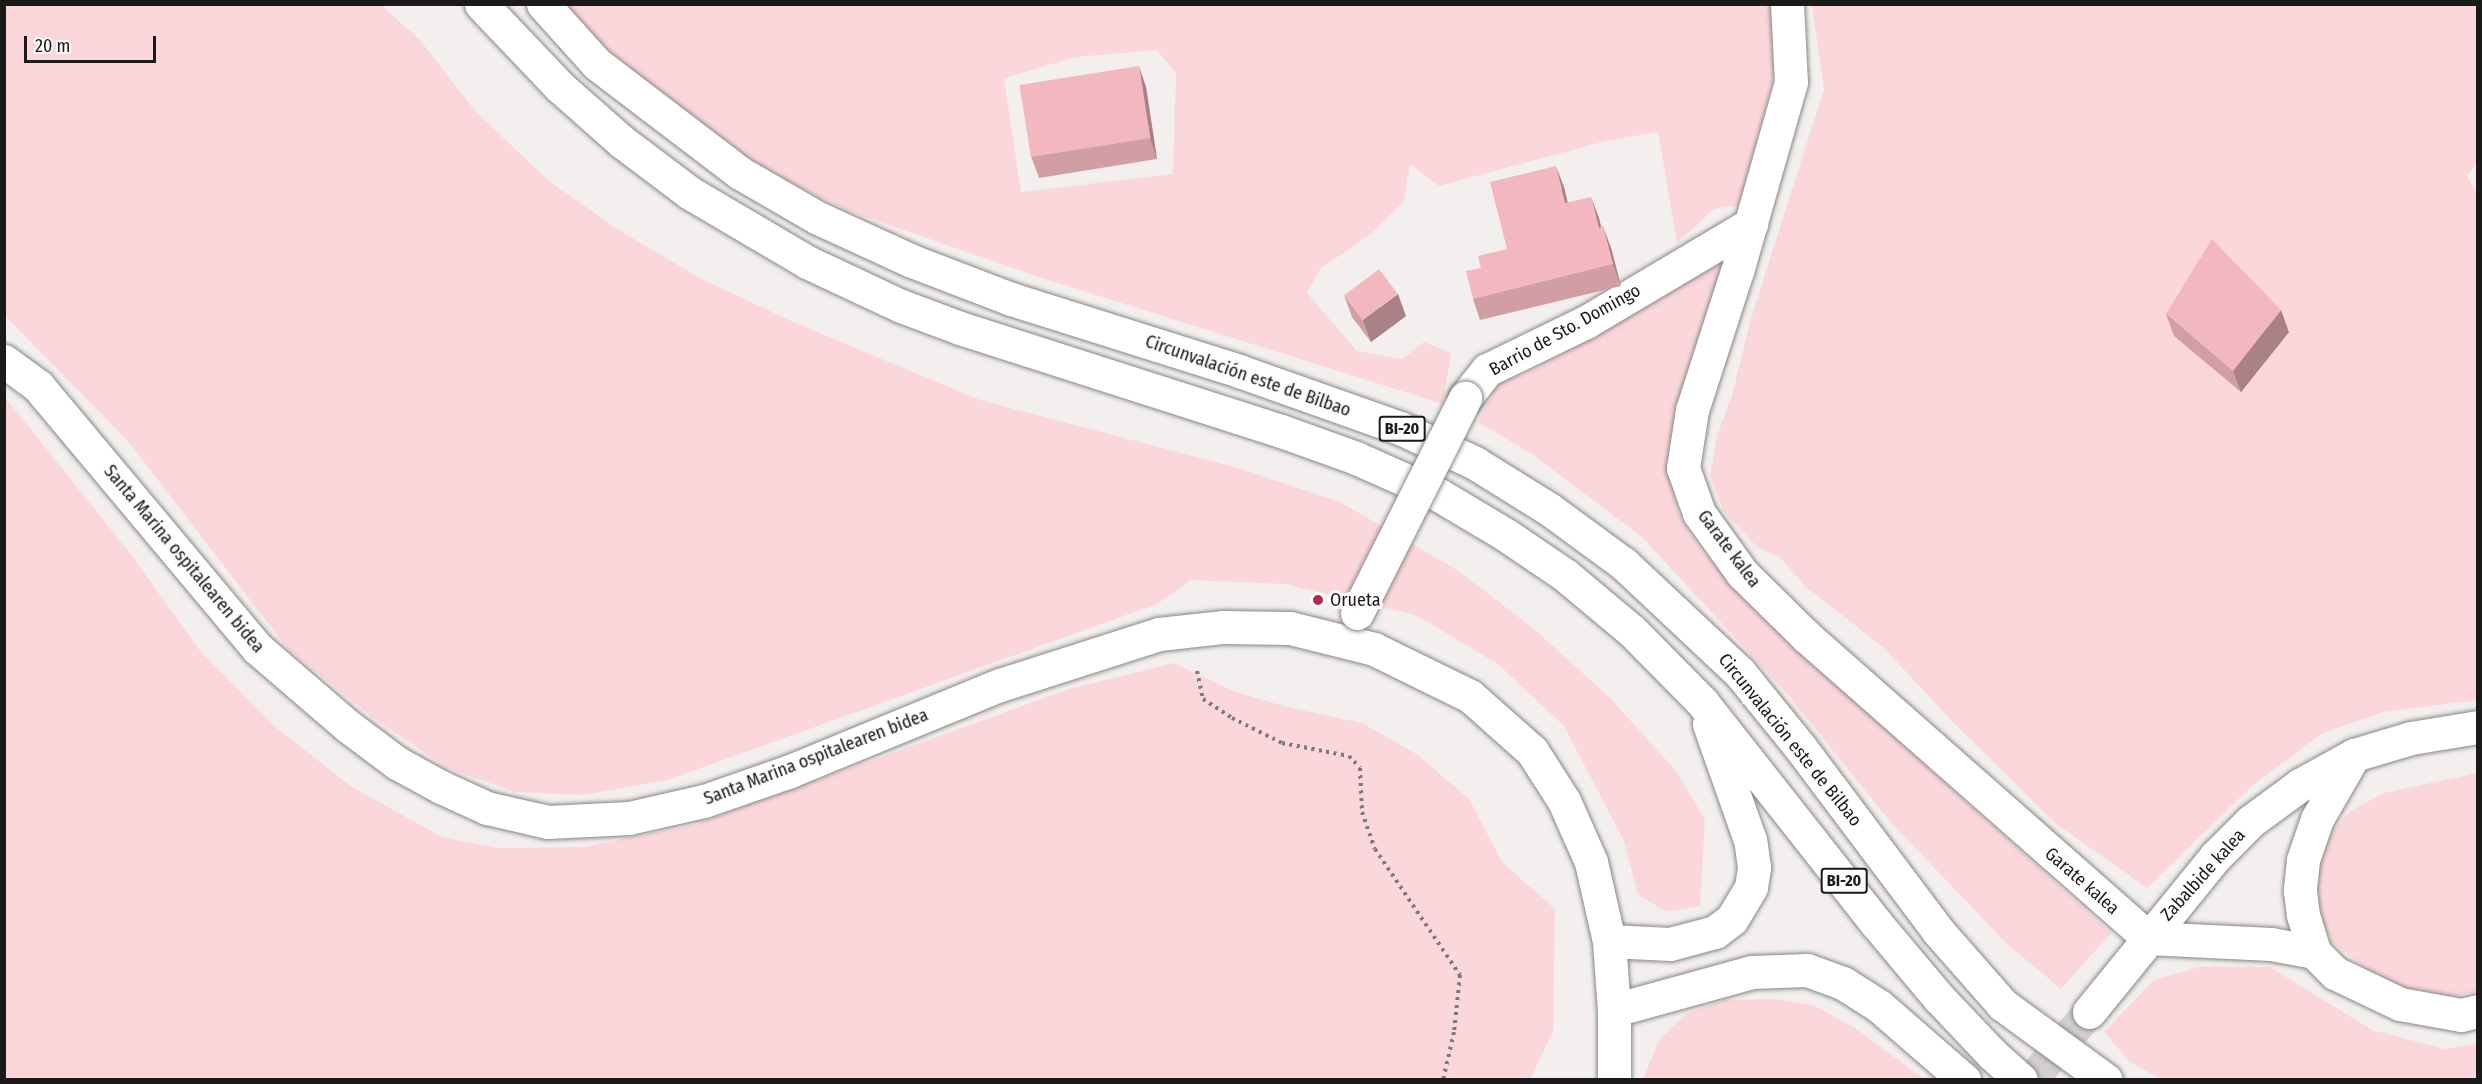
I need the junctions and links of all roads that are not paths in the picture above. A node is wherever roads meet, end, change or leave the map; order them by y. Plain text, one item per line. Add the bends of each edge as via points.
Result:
1 (481, 4) edge
2 (543, 4) edge
3 (1787, 4) edge
4 (1751, 224) junction
5 (4, 361) edge
6 (1350, 627) junction
7 (1702, 702) junction
8 (2478, 728) edge
9 (2354, 756) junction
10 (2148, 938) junction
11 (1609, 941) junction
12 (2314, 952) junction
13 (1652, 999) junction
14 (1614, 1010) junction
15 (2478, 1011) edge
16 (2089, 1012) tunnel mouth
17 (1614, 1080) edge
18 (1964, 1080) edge
19 (2021, 1080) edge
20 (2106, 1080) edge

1 - 7 main road, BI-20 via 551,79 621,141 690,193 737,222 807,262 901,306 1023,350 1281,431 1356,458 1439,495 1565,575 1632,631
2 - 20 main road, Circunvalación este de Bilbao / BI-20 via 597,64 740,173 818,218 912,261 1011,299 1239,371 1400,428 1475,463 1549,508 1624,564 1740,673 1938,931 2003,1005
3 - 4 main road, Garate kalea via 1791,82
4 - 6 main road, Barrio de Sto. Domingo, bridge via 1586,322 1487,370 1465,398
4 - 10 main road, Garate kalea via 1692,410 1683,468 1699,513 1742,573 1807,637
5 - 6 main road, Santa Marina ospitalearen bidea via 38,386 257,648 349,727 397,763 441,788 487,808 548,822 629,818 704,801 790,771 1000,686 1159,634 1222,627
6 - 11 main road, Santa Marina ospitalearen bidea via 1374,649 1470,696 1532,751 1564,801 1591,862
7 - 11 main road via 1750,840 1754,867 1751,886 1732,919 1715,932 1670,944
7 - 19 main road, BI-20 via 1939,998
8 - 9 main road, Zabalbide kalea via 2411,738
9 - 10 main road, Zabalbide kalea via 2300,785 2251,822
9 - 12 main road via 2317,819 2303,860 2301,899
10 - 12 main road via 2271,944
10 - 16 main road, Zabalbide kalea
11 - 13 main road via 1618,954 1627,986
11 - 14 main road
12 - 15 main road via 2335,973 2400,1004 2461,1015
13 - 14 main road
13 - 18 main road via 1752,972 1807,970 1843,983 1879,1006
14 - 17 main road

